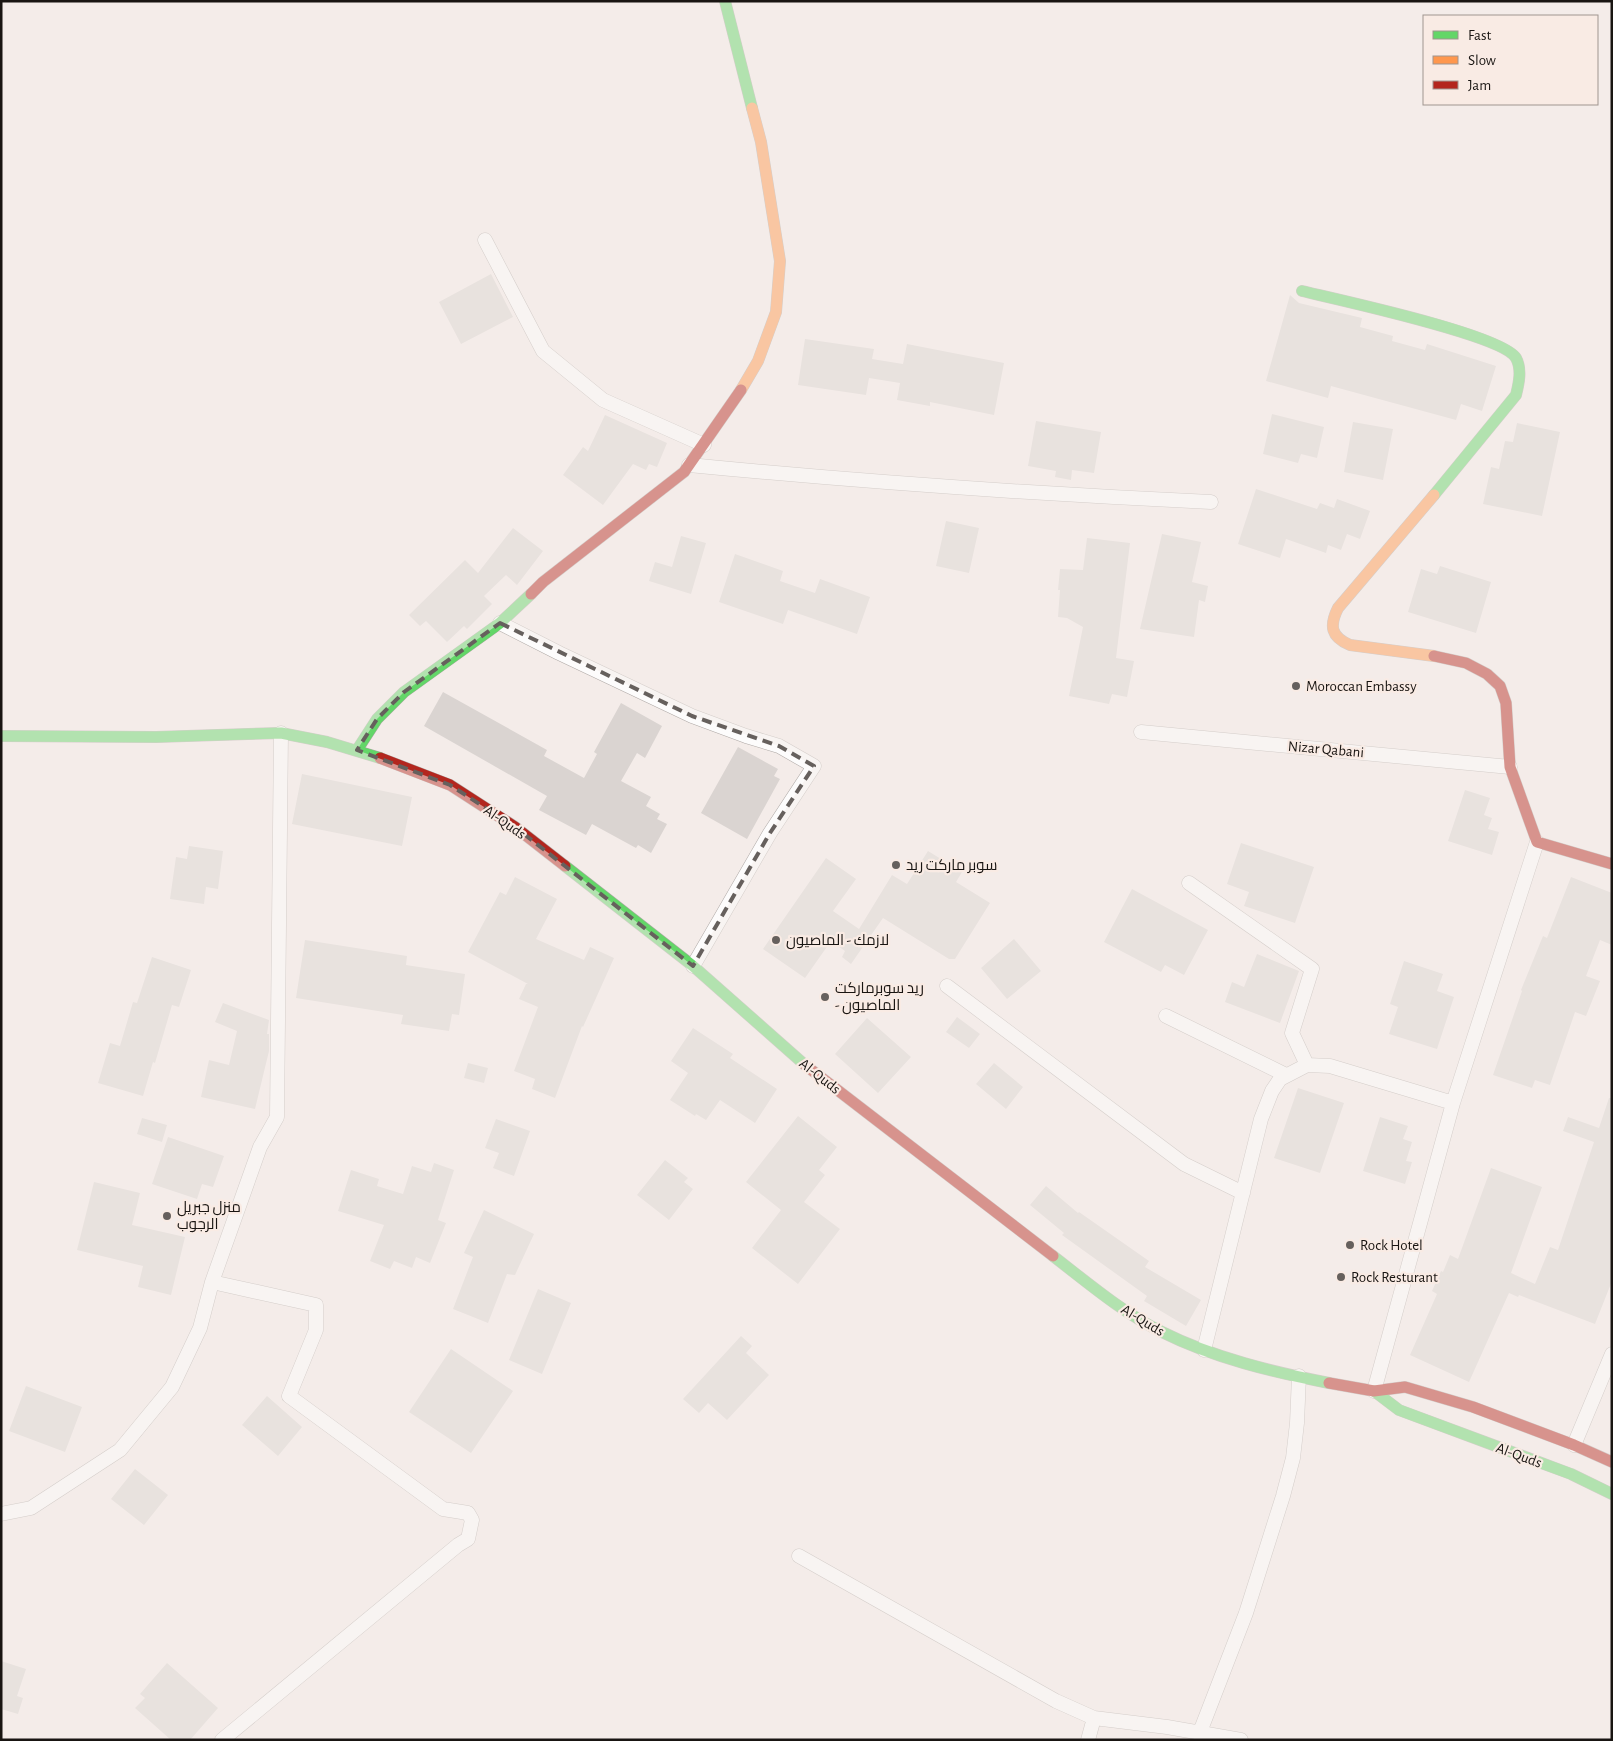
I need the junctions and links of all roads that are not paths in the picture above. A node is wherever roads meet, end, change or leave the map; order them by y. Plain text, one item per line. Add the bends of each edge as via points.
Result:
1 (725, 1) edge
2 (485, 240) dead end
3 (1302, 290) dead end
4 (704, 445) junction
5 (689, 465) junction
6 (1212, 502) dead end
7 (500, 623) junction
8 (1141, 732) dead end
9 (281, 733) junction
10 (1, 736) edge
11 (357, 750) junction
12 (1510, 766) junction
13 (1537, 842) junction
14 (1612, 864) edge
15 (1189, 883) dead end
16 (693, 966) junction
17 (947, 986) dead end
18 (1166, 1016) dead end
19 (1307, 1066) junction
20 (1286, 1075) junction
21 (1454, 1103) junction
22 (1243, 1193) junction
23 (212, 1282) junction
24 (1204, 1350) junction
25 (1612, 1354) edge
26 (1299, 1376) junction
27 (1374, 1391) junction
28 (1574, 1445) junction
29 (1612, 1462) edge
30 (1612, 1494) edge
31 (1, 1514) edge
32 (799, 1556) dead end
33 (1094, 1718) junction
34 (1200, 1732) junction
35 (222, 1740) edge
36 (1088, 1740) edge
37 (1241, 1740) edge

1 - 4 street via 761,142 780,261 776,312 758,361
2 - 4 street via 543,351 603,400
3 - 12 street via 1434,324 1499,345 1515,356 1519,368 1516,395 1362,577 1332,619 1336,636 1350,645 1433,656 1466,664 1487,674 1500,686 1506,704
4 - 5 street
5 - 6 street via 1014,492
5 - 7 street via 542,582
7 - 11 street via 404,692 378,719
7 - 16 street via 692,716 779,746 814,766 770,833
8 - 12 street, Nizar Qabani
9 - 10 street, Al-Quds via 156,737
9 - 11 street, Al-Quds
9 - 23 street via 277,1117 260,1147
11 - 16 street, Al-Quds via 450,785 514,827
12 - 13 street
13 - 14 street
13 - 21 street
15 - 19 street via 1312,969 1292,1033
16 - 24 street, Al-Quds via 806,1066 1117,1304 1162,1332
17 - 22 street via 1184,1164
18 - 20 street
19 - 20 street
19 - 21 street via 1330,1066
20 - 22 street via 1272,1091 1261,1119
21 - 27 street
22 - 24 street
23 - 31 street via 200,1328 172,1388 120,1450 32,1508
23 - 35 street via 316,1304 316,1330 289,1396 443,1509 468,1513 472,1520 468,1539
24 - 26 street, Al-Quds
25 - 28 street
26 - 27 street, Al-Quds
26 - 34 street via 1293,1458 1283,1496 1246,1613
27 - 28 street, Al-Quds via 1404,1387 1473,1407
27 - 30 street, Al-Quds via 1399,1410 1571,1474
28 - 29 street, Al-Quds
32 - 33 street via 1056,1701
33 - 34 street
33 - 36 street
34 - 37 street

